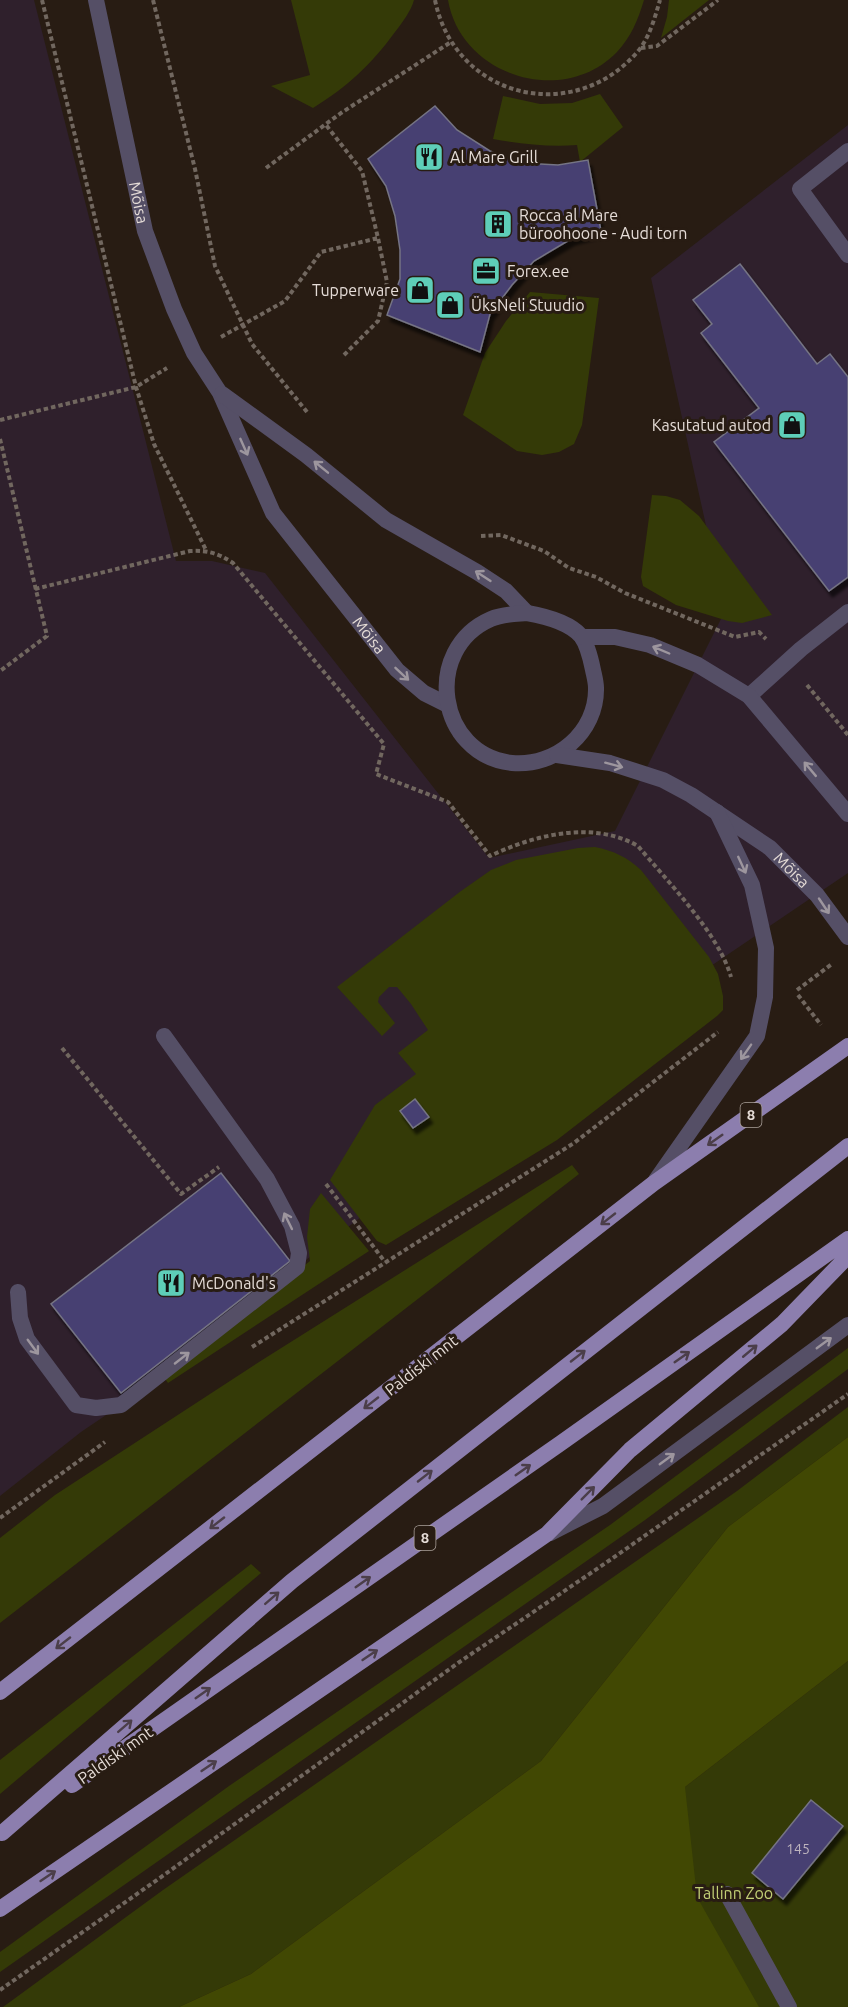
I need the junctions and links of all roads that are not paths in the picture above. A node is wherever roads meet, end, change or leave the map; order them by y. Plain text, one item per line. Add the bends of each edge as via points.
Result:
1 (96, 0) edge
2 (848, 151) edge
3 (848, 255) edge
4 (220, 393) junction
5 (848, 612) edge
6 (527, 613) junction
7 (582, 637) junction
8 (749, 696) junction
9 (448, 705) junction
10 (557, 755) junction
11 (717, 812) junction
12 (848, 814) edge
13 (848, 938) edge
14 (164, 1036) dead end
15 (848, 1046) edge
16 (848, 1146) edge
17 (654, 1183) junction
18 (848, 1239) edge
19 (848, 1256) edge
20 (18, 1292) dead end
21 (848, 1325) edge
22 (547, 1534) junction
23 (0, 1692) edge
24 (1, 1834) edge
25 (727, 1894) dead end
26 (0, 1909) edge
27 (789, 2007) edge

1 - 4 street, Mõisa via 145,231 194,353
2 - 3 street via 800,189
6 -> 4 street, Mõisa via 506,591 386,520 306,455
4 -> 9 street, Mõisa via 273,513 397,670 424,693
5 - 8 street
6 - 7 street via 568,626
6 - 9 street via 491,619 459,645 446,685
8 -> 7 street via 698,666 650,645 615,637
7 - 10 street via 597,687 592,714 578,738
12 -> 8 street
9 - 10 street via 470,744 489,757 512,763 535,762
10 -> 11 street, Mõisa via 610,763 663,780
11 -> 13 street, Mõisa via 770,848 817,895
11 -> 17 street via 752,885 766,948 765,997 757,1036
20 -> 14 street via 27,1339 76,1405 96,1408 121,1405 297,1267 299,1252 292,1226 267,1179
15 -> 17 main road, Paldiski mnt / 8
24 -> 16 main road via 292,1581
17 -> 23 main road, Paldiski mnt / 8
24 -> 18 main road, Paldiski mnt / 8
22 -> 19 main road via 630,1450 782,1324
22 -> 21 street via 603,1506
26 -> 22 main road
25 - 27 street

